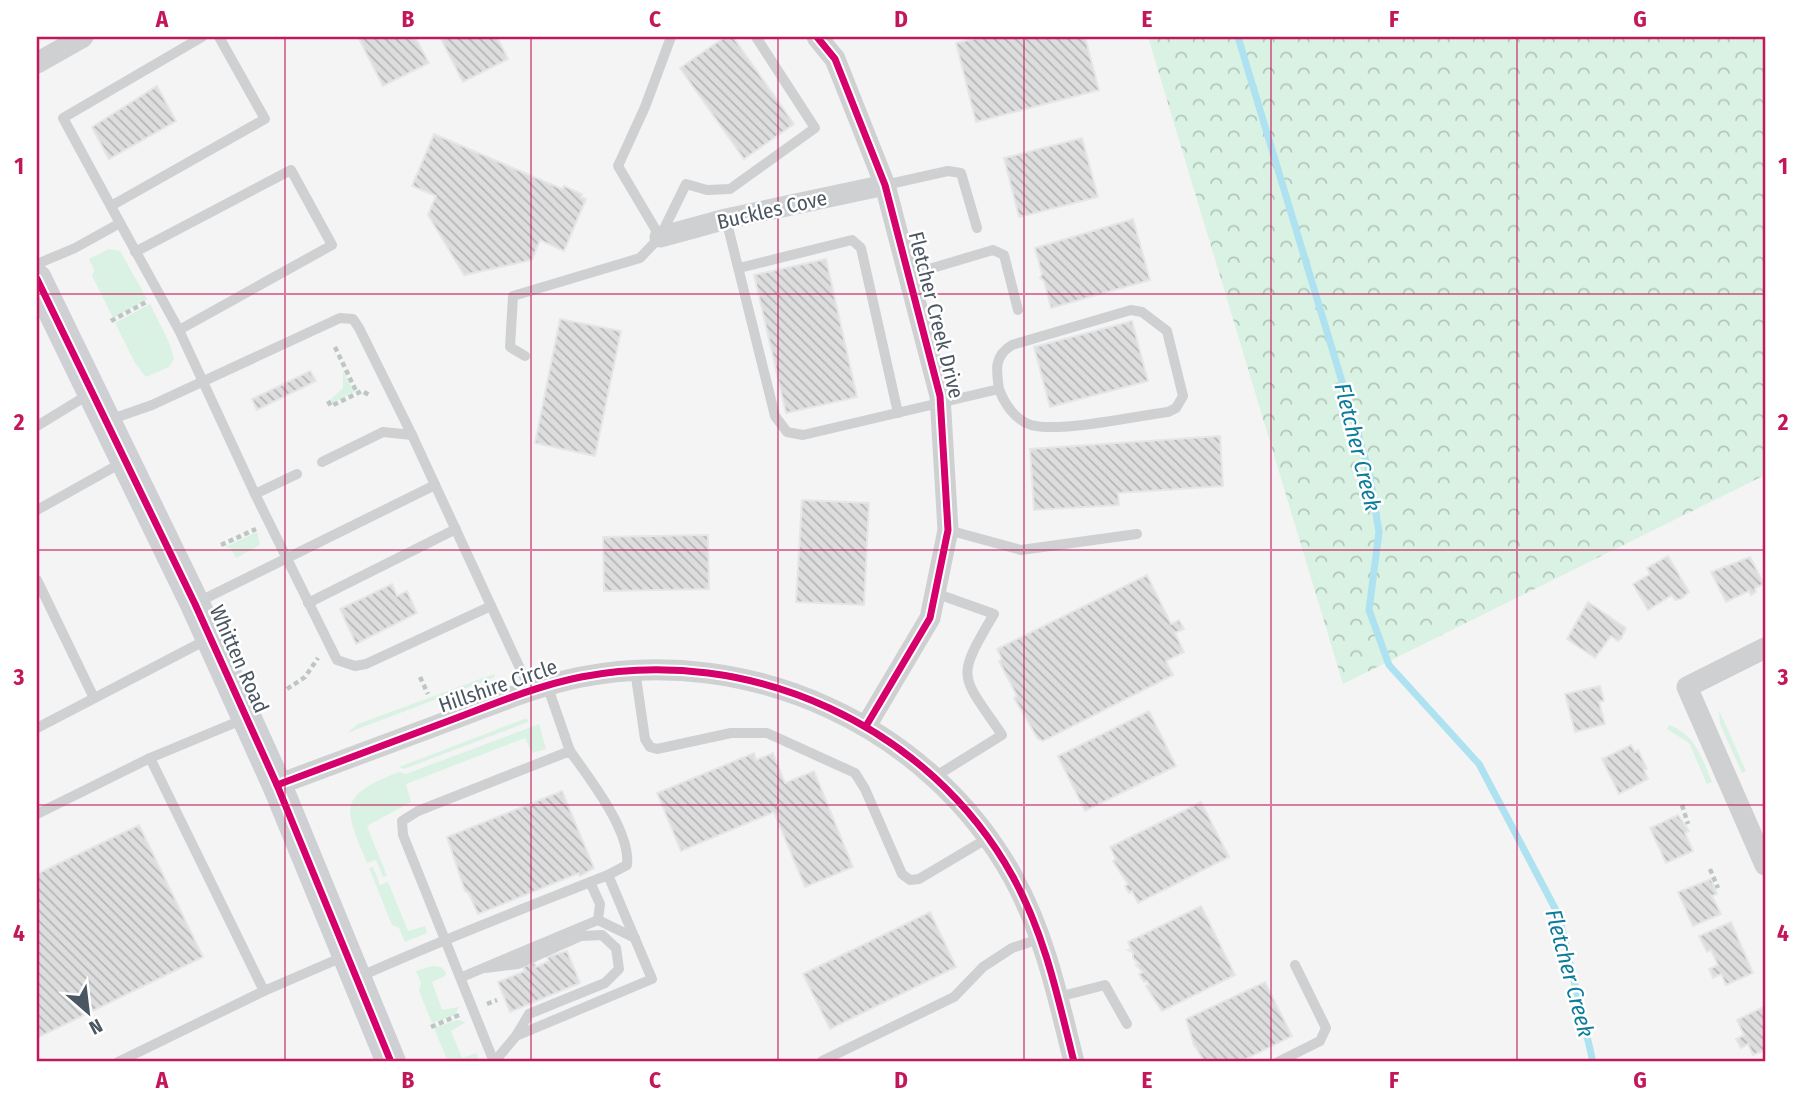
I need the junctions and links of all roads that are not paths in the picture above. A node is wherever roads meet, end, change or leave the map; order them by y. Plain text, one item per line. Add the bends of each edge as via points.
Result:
1 (83, 37) edge
2 (202, 37) edge
3 (219, 37) edge
4 (671, 37) edge
5 (756, 37) edge
6 (817, 37) edge
7 (37, 62) edge
8 (885, 185) junction
9 (111, 206) junction
10 (726, 219) junction
11 (120, 223) junction
12 (977, 228) dead end
13 (660, 237) junction
14 (135, 252) junction
15 (37, 264) edge
16 (739, 268) junction
17 (909, 275) junction
18 (37, 279) edge
19 (1018, 310) dead end
20 (179, 330) junction
21 (525, 356) dead end
22 (201, 383) junction
23 (999, 389) junction
24 (93, 391) junction
25 (941, 403) junction
26 (898, 413) junction
27 (107, 420) junction
28 (37, 426) edge
29 (412, 435) junction
30 (126, 460) junction
31 (322, 462) dead end
32 (297, 474) dead end
33 (436, 485) junction
34 (256, 494) junction
35 (37, 510) edge
36 (456, 529) junction
37 (947, 530) junction
38 (1137, 534) dead end
39 (286, 559) junction
40 (37, 580) edge
41 (935, 593) junction
42 (308, 603) junction
43 (195, 604) junction
44 (491, 606) junction
45 (211, 638) junction
46 (1765, 648) edge
47 (635, 670) junction
48 (538, 687) junction
49 (94, 698) junction
50 (247, 718) junction
51 (866, 726) junction
52 (37, 728) edge
53 (570, 751) junction
54 (150, 758) junction
55 (936, 776) junction
56 (277, 785) junction
57 (37, 814) edge
58 (988, 838) junction
59 (1765, 865) edge
60 (608, 874) junction
61 (590, 882) junction
62 (598, 920) junction
63 (635, 938) junction
64 (1042, 938) junction
65 (446, 940) junction
66 (1295, 965) dead end
67 (352, 966) junction
68 (485, 968) junction
69 (462, 977) junction
70 (264, 990) junction
71 (1058, 997) junction
72 (1127, 1024) dead end
73 (516, 1036) junction
74 (822, 1061) edge
75 (118, 1062) edge
76 (391, 1062) edge
77 (494, 1062) edge
78 (1074, 1062) edge
79 (1278, 1062) edge

1 - 7 street
2 - 9 lane via 63,118
3 - 9 lane via 265,119
4 - 13 lane via 618,166
5 - 13 lane via 815,128 730,189 707,190 686,184
6 - 8 street, Fletcher Creek Drive via 835,59
8 - 10 street, Buckles Cove
8 - 12 lane via 948,171 961,173
8 - 17 street, Fletcher Creek Drive
9 - 11 lane
10 - 13 street, Buckles Cove
10 - 16 lane
11 - 14 lane
11 - 15 lane
13 - 21 lane via 640,258 513,296 510,348
14 - 20 lane
14 - 20 lane via 291,170 332,245
16 - 26 lane via 775,416 787,432 803,435
16 - 26 lane via 852,240 861,248
17 - 19 lane via 999,251 1004,255
17 - 25 street, Fletcher Creek Drive
18 - 24 main road, Whitten Road
20 - 22 lane
22 - 27 lane
22 - 29 lane via 328,321 353,319
22 - 34 lane
23 - 23 lane via 1020,420 1046,427 1168,412 1183,396 1167,331 1150,316 1131,310 1003,350 997,361
23 - 25 lane
24 - 27 main road, Whitten Road
24 - 28 lane
25 - 26 lane
25 - 37 street, Fletcher Creek Drive
27 - 30 main road, Whitten Road
29 - 31 lane via 383,432
29 - 33 lane
30 - 35 lane
30 - 43 main road, Whitten Road
32 - 34 lane
33 - 36 lane
33 - 39 lane
34 - 39 lane
36 - 42 lane
36 - 44 lane
37 - 38 lane via 1021,551
37 - 41 street, Fletcher Creek Drive
39 - 42 lane
39 - 43 lane
40 - 49 lane
41 - 51 street, Fletcher Creek Drive via 930,618
41 - 55 lane via 994,614 967,660 968,684 1002,734
42 - 44 lane via 337,660 355,666
43 - 45 main road, Whitten Road
44 - 48 lane
45 - 49 lane
45 - 50 main road, Whitten Road
46 - 59 street via 1686,687
47 - 48 street, Hillshire Circle
47 - 51 street, Hillshire Circle via 690,669 788,690
47 - 58 lane via 650,747 731,733 767,733 855,773 902,874 910,880
48 - 53 lane
48 - 56 street, Hillshire Circle
49 - 52 lane
50 - 54 lane
50 - 56 main road, Whitten Road
51 - 55 street, Hillshire Circle
53 - 60 lane via 602,796 628,854 627,865
53 - 65 lane via 402,821 403,835
54 - 57 lane
54 - 70 lane
55 - 58 street, Hillshire Circle
56 - 67 main road, Whitten Road
58 - 64 street, Hillshire Circle
60 - 61 lane
60 - 63 lane
61 - 62 lane via 600,904
61 - 65 lane
62 - 63 lane
62 - 68 lane
63 - 73 lane via 652,979
64 - 71 street, Hillshire Circle
64 - 74 lane via 1012,948 983,967 954,997
65 - 67 lane
65 - 69 lane
66 - 79 lane via 1326,1028 1320,1041
67 - 70 lane
67 - 76 main road, Whitten Road
68 - 69 lane
68 - 73 lane via 518,964 581,936 602,935 615,948 619,969 606,983 529,1014
69 - 77 lane
70 - 75 lane
71 - 72 lane via 1105,985
71 - 78 street, Hillshire Circle
73 - 77 lane

